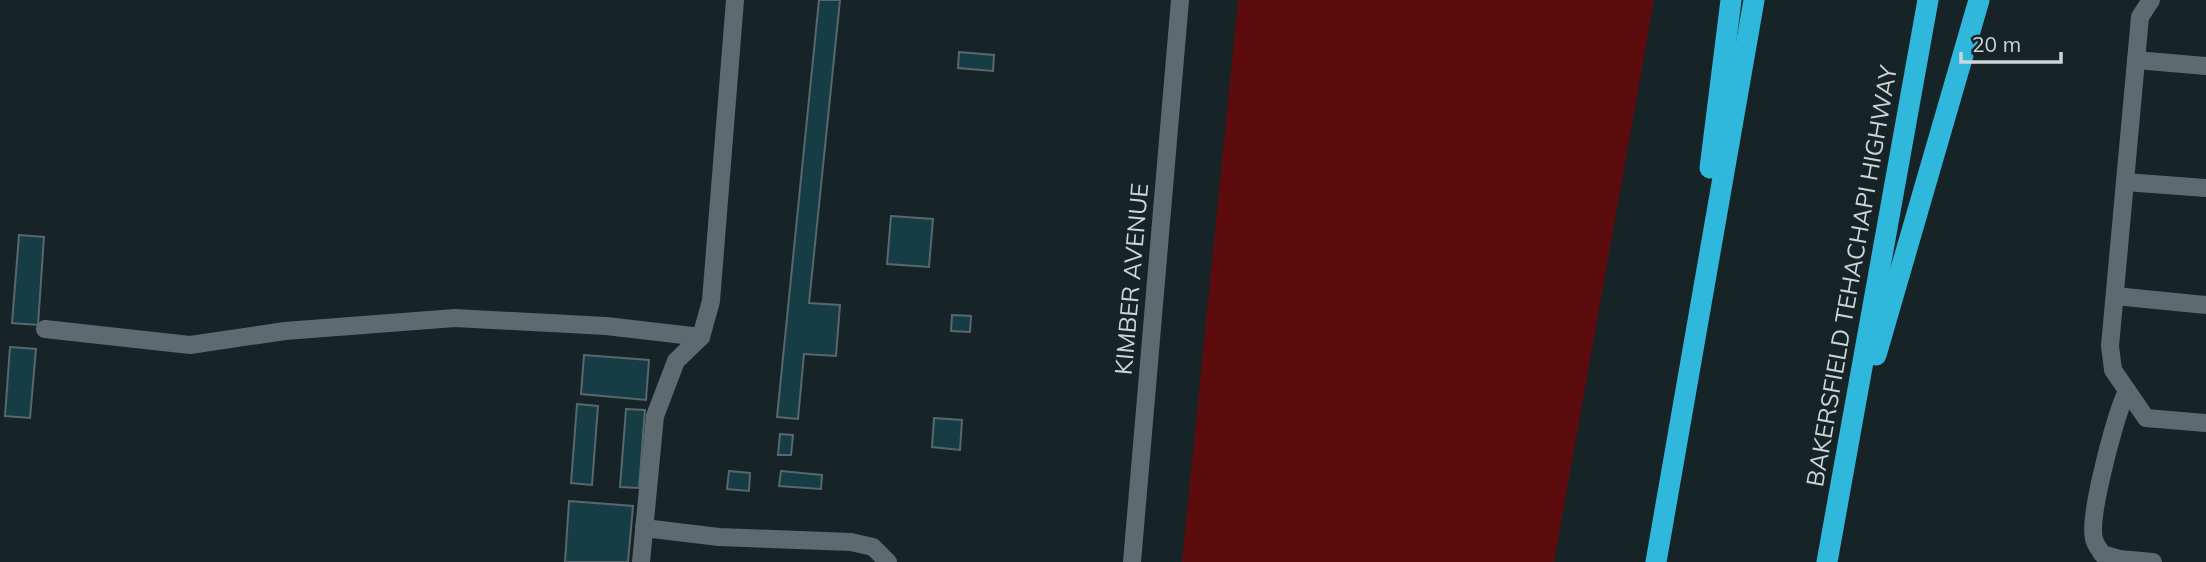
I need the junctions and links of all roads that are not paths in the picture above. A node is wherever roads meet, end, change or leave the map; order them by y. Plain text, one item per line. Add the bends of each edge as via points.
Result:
1 (735, 0) edge
2 (1180, 0) edge
3 (1731, 0) edge
4 (1754, 0) edge
5 (1928, 0) edge
6 (1979, 0) edge
7 (2151, 0) edge
8 (2136, 60) junction
9 (2206, 66) edge
10 (2125, 182) junction
11 (2206, 188) edge
12 (2115, 296) junction
13 (2206, 304) edge
14 (45, 329) dead end
15 (701, 337) junction
16 (2127, 391) junction
17 (1680, 412) junction
18 (2206, 423) edge
19 (1844, 465) junction
20 (644, 528) junction
21 (641, 562) edge
22 (888, 562) edge
23 (1132, 562) edge
24 (1656, 562) edge
25 (1827, 562) edge
26 (2153, 562) edge

1 - 15 street via 711,301
2 - 23 street, KIMBER AVENUE
3 - 17 highway
4 - 17 highway
5 - 19 highway, BAKERSFIELD TEHACHAPI HIGHWAY
6 - 19 highway
7 - 8 street via 2140,17
8 - 9 street
8 - 10 street
10 - 11 street
10 - 12 street
12 - 13 street
12 - 16 street via 2110,346 2113,370
14 - 15 street via 190,345 285,331 455,318 606,326
15 - 20 street via 676,361 655,416
16 - 18 street via 2146,418
16 - 26 street via 2118,410 2094,540 2102,554
17 - 24 highway
19 - 25 highway, BAKERSFIELD TEHACHAPI HIGHWAY
20 - 21 street
20 - 22 street via 719,537 852,542 873,547

